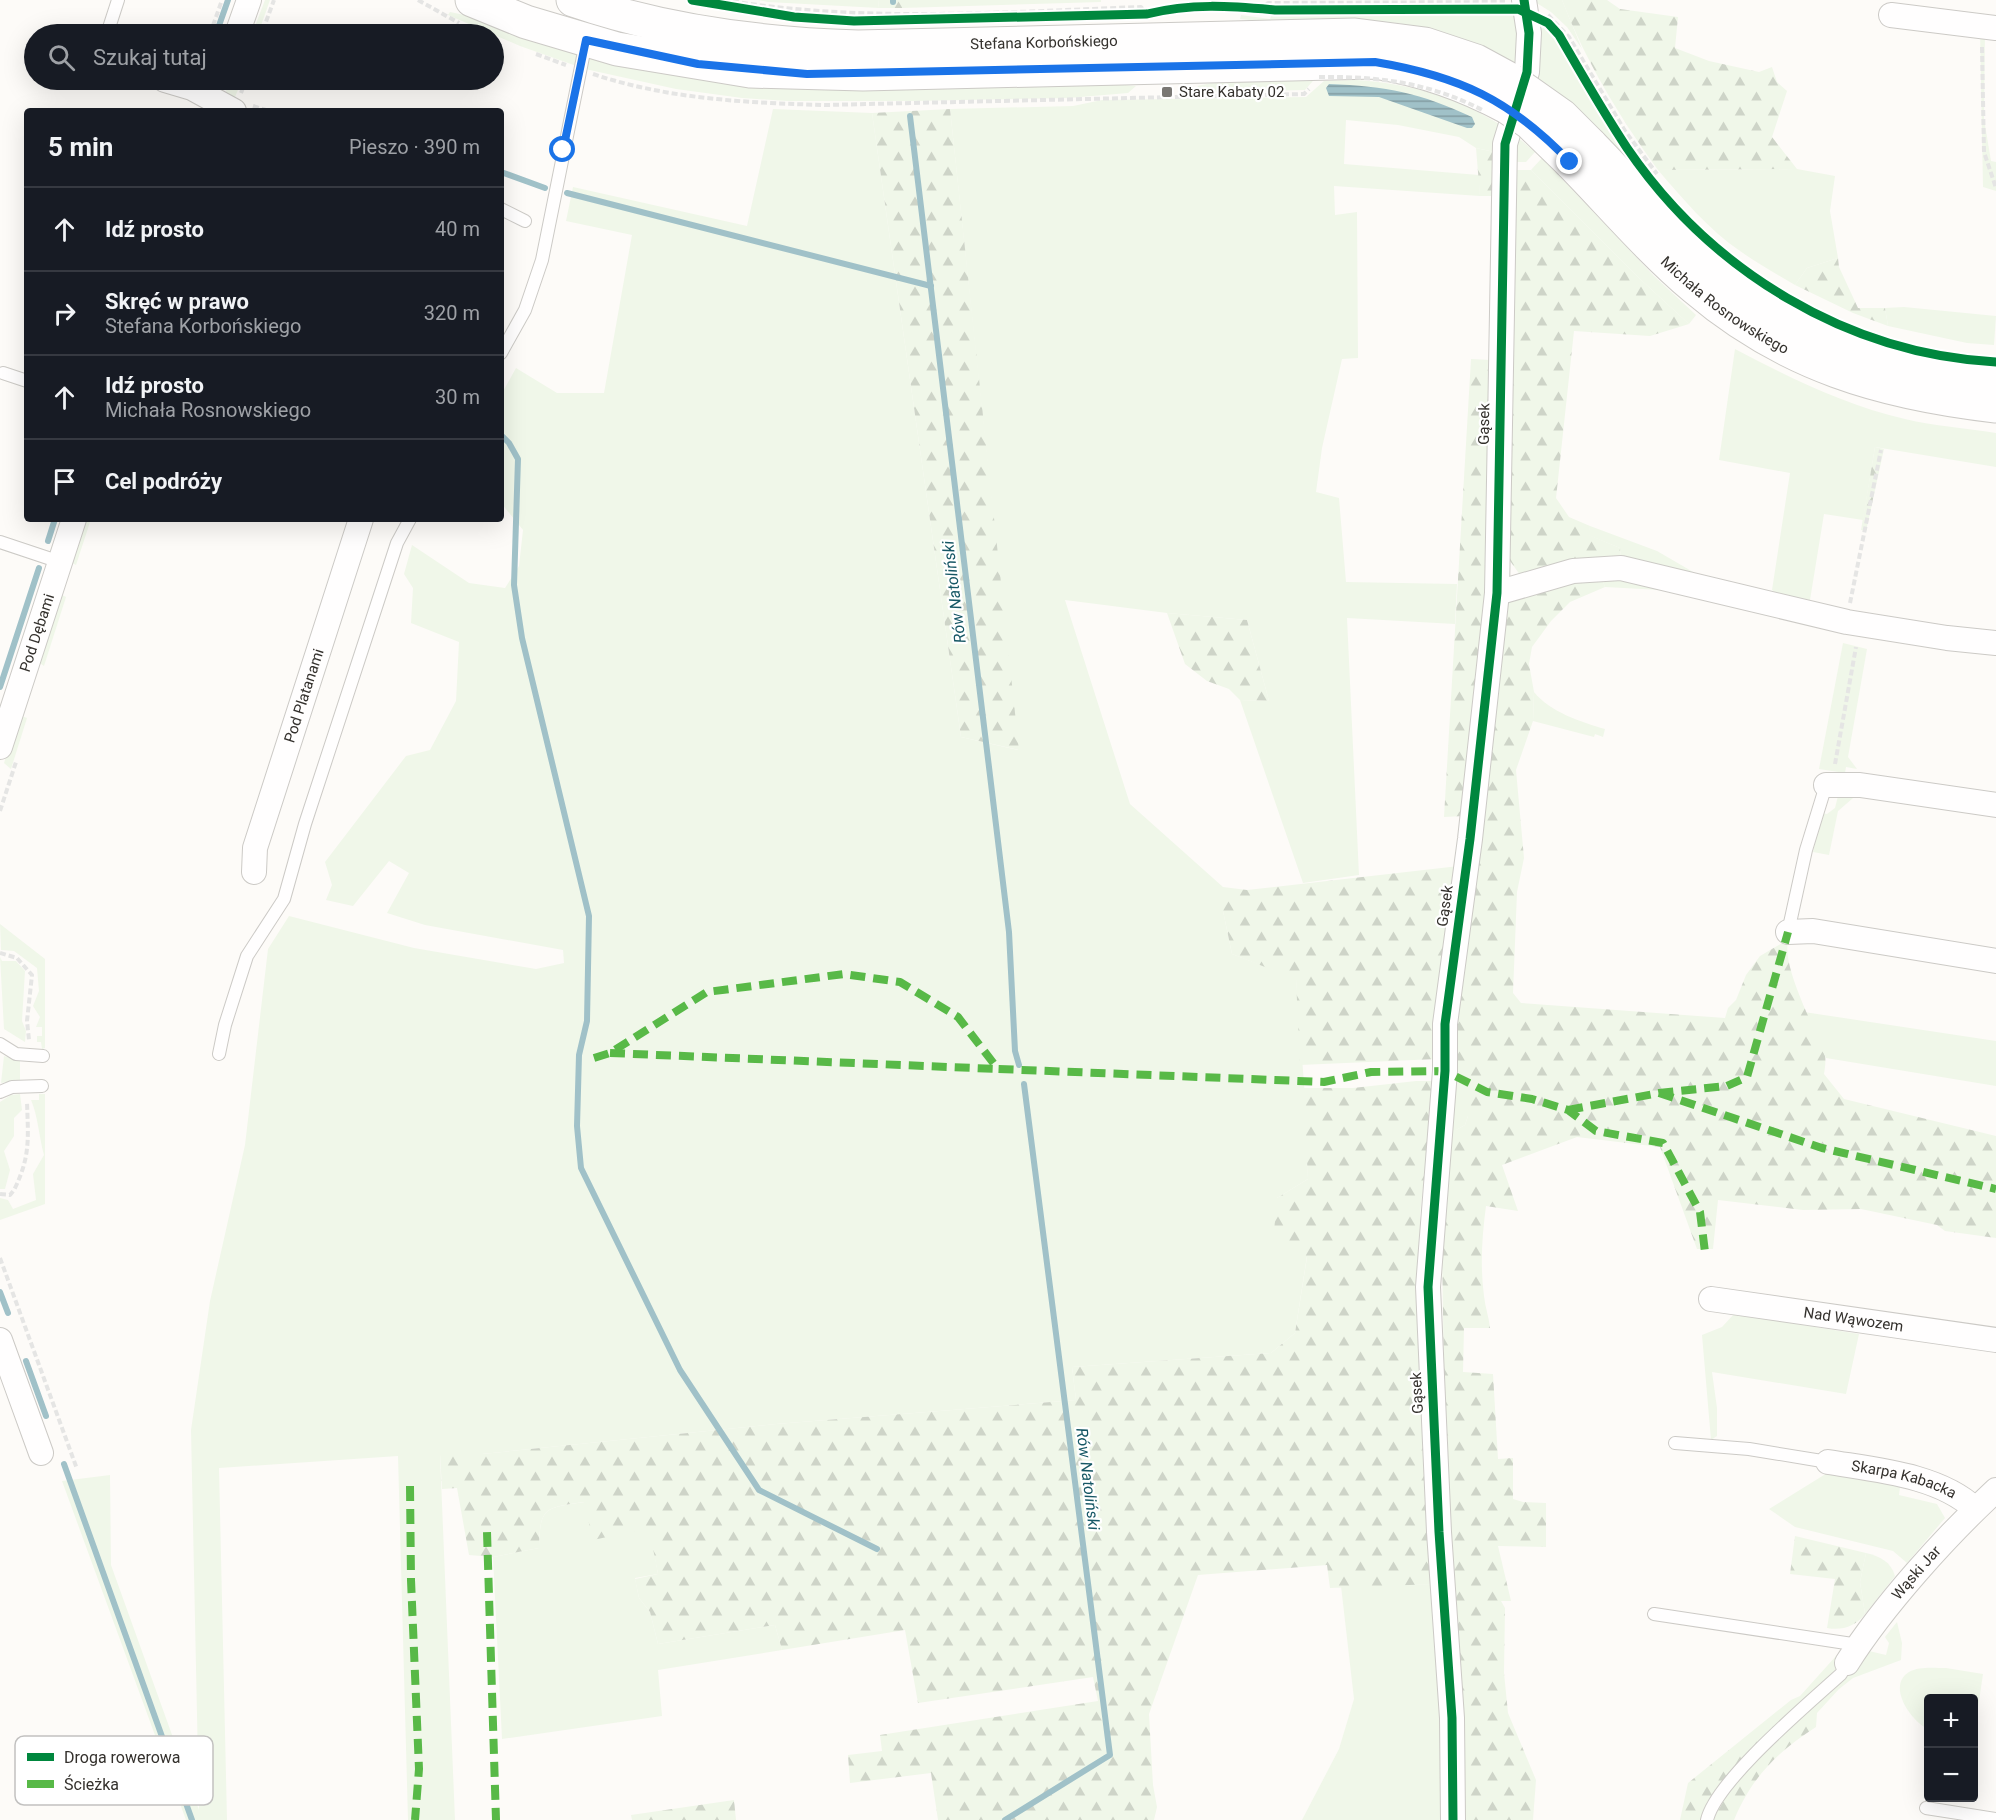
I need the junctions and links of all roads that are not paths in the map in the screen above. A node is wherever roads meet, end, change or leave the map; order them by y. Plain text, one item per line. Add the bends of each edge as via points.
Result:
1 (118, 0) edge
2 (249, 0) edge
3 (573, 0) edge
4 (1525, 6) edge
5 (469, 13) edge
6 (1891, 15) dead end
7 (110, 24) edge
8 (241, 24) edge
9 (1250, 26) junction
10 (1989, 27) edge
11 (586, 40) junction
12 (194, 90) edge
13 (212, 96) edge
14 (1502, 100) joint
15 (230, 108) edge
16 (1580, 153) junction
17 (504, 210) edge
18 (525, 221) dead end
19 (504, 348) edge
20 (3, 373) dead end
21 (1996, 379) edge
22 (24, 380) edge
23 (1996, 406) edge
24 (73, 522) edge
25 (360, 522) edge
26 (409, 522) edge
27 (0, 542) edge
28 (60, 562) junction
29 (1497, 593) junction
30 (1996, 643) edge
31 (6, 708) edge
32 (0, 747) edge
33 (1828, 784) joint
34 (1996, 805) edge
35 (254, 872) dead end
36 (1788, 932) joint
37 (1996, 960) edge
38 (0, 1044) edge
39 (219, 1054) dead end
40 (43, 1056) dead end
41 (42, 1086) dead end
42 (0, 1092) edge
43 (1711, 1299) dead end
44 (0, 1340) edge
45 (1996, 1340) edge
46 (1675, 1443) dead end
47 (41, 1453) dead end
48 (1828, 1462) joint
49 (1996, 1490) edge
50 (1975, 1509) junction
51 (1654, 1614) dead end
52 (1853, 1654) junction
53 (1926, 1808) dead end
54 (1996, 1819) edge
55 (1452, 1820) edge
56 (1707, 1820) edge

1 - 7 lane
2 - 8 street
3 - 9 street, Stefana Korbońskiego via 669,27 806,46 858,47
4 - 29 street, Gąsek via 1527,72 1505,144
5 - 11 street, Stefana Korbońskiego via 526,22
6 - 10 street
9 - 11 street, Stefana Korbońskiego via 807,74 698,64
9 - 14 street, Stefana Korbońskiego via 1425,44 1476,61
11 - 19 lane via 542,260 525,310
12 - 13 street
13 - 15 street
14 - 16 street, Michała Rosnowskiego, bridge via 1562,116
16 - 21 street, Michała Rosnowskiego via 1737,288 1780,316 1868,356 1912,368
16 - 23 street, Michała Rosnowskiego via 1689,283 1739,321 1846,376 1923,397
17 - 18 lane
20 - 22 lane
24 - 28 street, Pod Dębami
25 - 35 street, Pod Platanami via 255,848
26 - 39 lane via 394,555 305,824 284,899 247,956
27 - 28 lane
28 - 31 street, Pod Dębami
29 - 30 street via 1564,572 1621,568 1847,621
29 - 55 street, Gąsek via 1445,1024 1428,1287 1452,1718
31 - 32 street, Pod Dębami
33 - 34 street
33 - 36 lane via 1806,850
36 - 37 street via 1813,931
38 - 40 lane via 16,1054
41 - 42 lane via 12,1087
43 - 45 street, Nad Wąwozem
44 - 47 street
46 - 48 lane via 1749,1449
48 - 50 street, Skarpa Kabacka via 1902,1474 1942,1488
49 - 50 street, Wąski Jar
50 - 52 street, Wąski Jar
51 - 52 lane
52 - 56 lane via 1840,1674 1729,1781
53 - 54 lane

